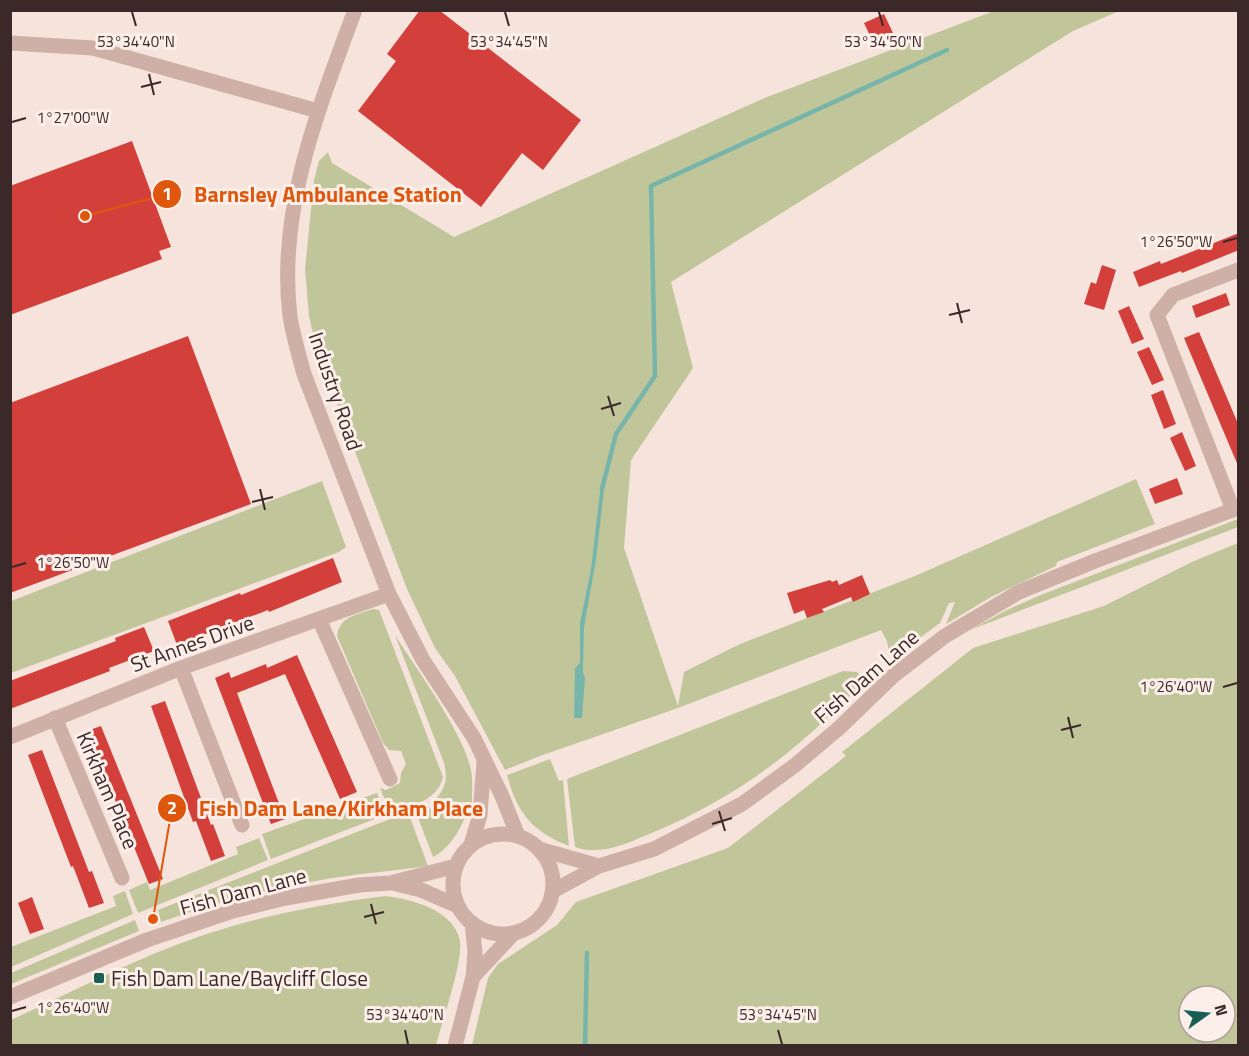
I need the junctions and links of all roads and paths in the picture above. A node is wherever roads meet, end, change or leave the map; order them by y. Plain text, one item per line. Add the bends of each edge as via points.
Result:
1 (355, 10) edge
2 (10, 43) edge
3 (318, 111) junction
4 (1239, 270) edge
5 (1236, 509) edge
6 (389, 594) junction
7 (318, 619) junction
8 (181, 668) junction
9 (55, 718) junction
10 (10, 737) edge
11 (484, 762) junction
12 (390, 769) dead end
13 (242, 825) dead end
14 (518, 836) junction
15 (471, 846) junction
16 (539, 849) junction
17 (456, 866) junction
18 (598, 866) junction
19 (122, 878) dead end
20 (390, 883) junction
21 (553, 891) junction
22 (458, 906) junction
23 (472, 923) junction
24 (514, 933) junction
25 (473, 978) junction
26 (10, 997) edge
27 (455, 1046) edge

1 - 3 street, Industry Road
2 - 3 street via 93,48
3 - 6 street, Industry Road via 306,146 290,229 290,318 304,374
4 - 5 street via 1173,295 1157,315
5 - 18 street, Fish Dam Lane via 1019,592 945,636 892,676 838,729 742,804 654,849
6 - 7 street, St Annes Drive
6 - 11 street, Industry Road
7 - 8 street, St Annes Drive
7 - 12 street
8 - 9 street, St Annes Drive
8 - 13 street
9 - 10 street, St Annes Drive
9 - 19 street, Kirkham Place
11 - 14 street, Industry Road
11 - 15 street via 480,815
14 - 15 street via 493,835
14 - 16 street
15 - 17 street
16 - 18 street
16 - 21 street via 551,868
17 - 20 street, Fish Dam Lane
17 - 22 street via 453,880
18 - 21 street, Fish Dam Lane
20 - 22 street, Fish Dam Lane via 421,890
20 - 26 street, Fish Dam Lane via 286,898 233,911 147,940
21 - 24 street via 544,914 531,926
22 - 23 street
23 - 24 street via 492,933
23 - 25 street
24 - 25 street
25 - 27 street

